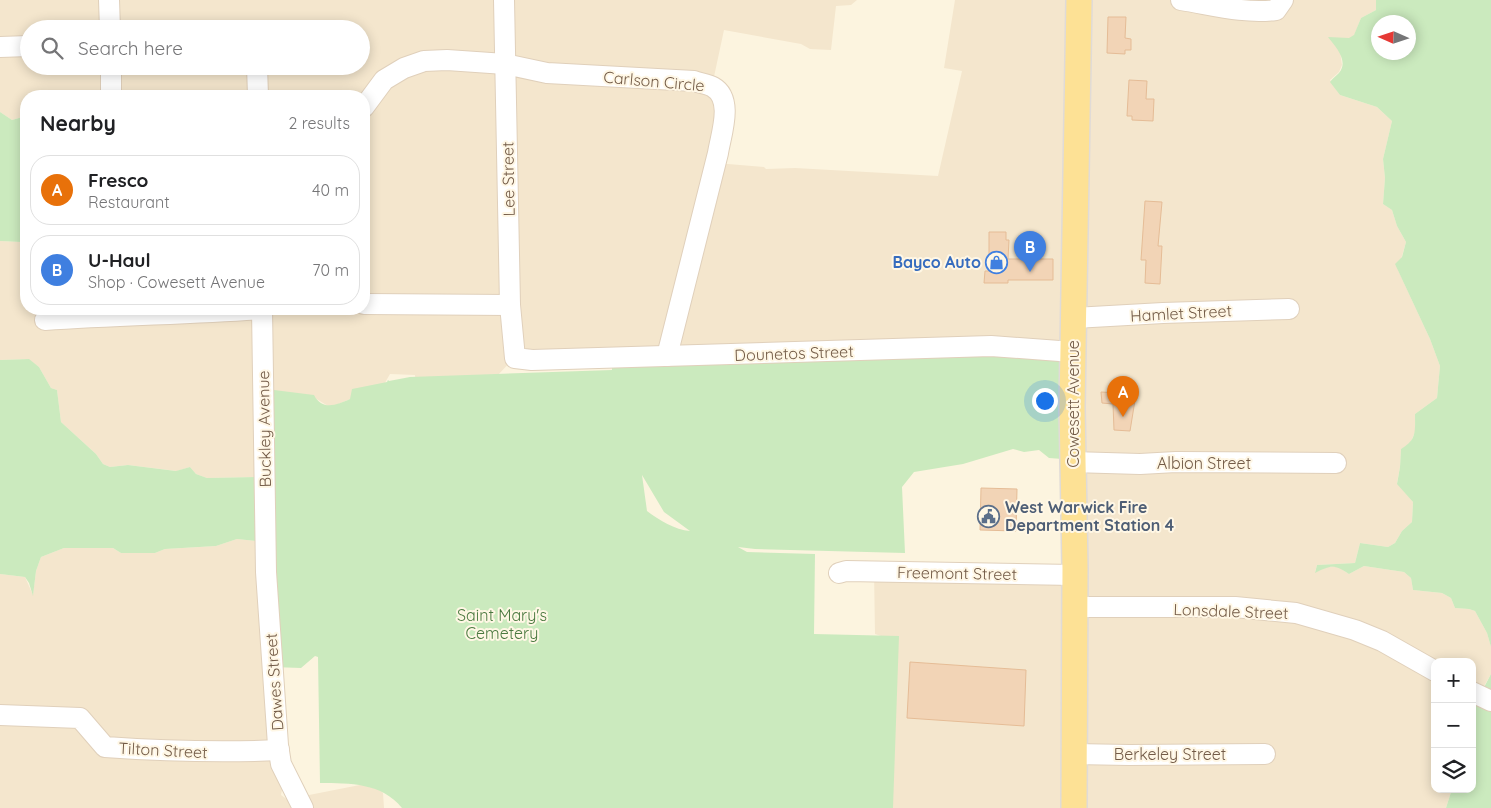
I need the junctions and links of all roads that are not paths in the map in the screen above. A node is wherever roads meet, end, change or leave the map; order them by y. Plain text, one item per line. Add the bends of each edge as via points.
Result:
1 (109, 0) edge
2 (504, 0) edge
3 (1079, 0) edge
4 (1181, 0) edge
5 (1282, 0) edge
6 (110, 20) edge
7 (20, 46) edge
8 (0, 47) edge
9 (505, 64) junction
10 (111, 75) edge
11 (257, 75) edge
12 (111, 90) edge
13 (258, 90) edge
14 (370, 99) edge
15 (370, 304) edge
16 (510, 305) junction
17 (1289, 309) dead end
18 (88, 315) edge
19 (262, 315) edge
20 (1074, 318) junction
21 (45, 320) dead end
22 (1073, 352) junction
23 (668, 356) junction
24 (515, 358) joint
25 (1072, 462) junction
26 (1336, 463) dead end
27 (266, 550) joint
28 (839, 573) dead end
29 (1074, 575) junction
30 (1074, 607) junction
31 (1431, 669) edge
32 (1476, 694) edge
33 (1491, 701) edge
34 (0, 715) edge
35 (279, 750) junction
36 (1074, 754) junction
37 (1265, 754) dead end
38 (303, 808) edge
39 (1074, 808) edge

1 - 6 street
2 - 9 street, Lee Street
3 - 20 main road, Cowesett Avenue
4 - 5 street via 1262,12 1276,10
7 - 8 street
9 - 14 street, Carlson Circle via 424,61 384,80
9 - 16 street, Lee Street
9 - 23 street, Carlson Circle via 547,72 694,82 712,86 723,96 725,106 718,153
10 - 12 street
11 - 13 street
15 - 16 street
16 - 24 street, Lee Street
17 - 20 street, Hamlet Street
18 - 21 street
19 - 27 street, Buckley Avenue
20 - 22 main road, Cowesett Avenue
22 - 23 street, Dounetos Street via 992,346
22 - 25 main road, Cowesett Avenue
23 - 24 street, Dounetos Street
25 - 26 street, Albion Street
25 - 29 main road, Cowesett Avenue
27 - 35 street, Dawes Street
28 - 29 street, Freemont Street
29 - 30 main road, Cowesett Avenue
30 - 31 street, Lonsdale Street via 1235,607 1296,613 1355,630
30 - 36 main road, Cowesett Avenue
32 - 33 street
34 - 35 street, Tilton Street via 80,718 105,747 179,752
35 - 38 street, Dawes Street via 281,764
36 - 37 street, Berkeley Street
36 - 39 main road, Cowesett Avenue

